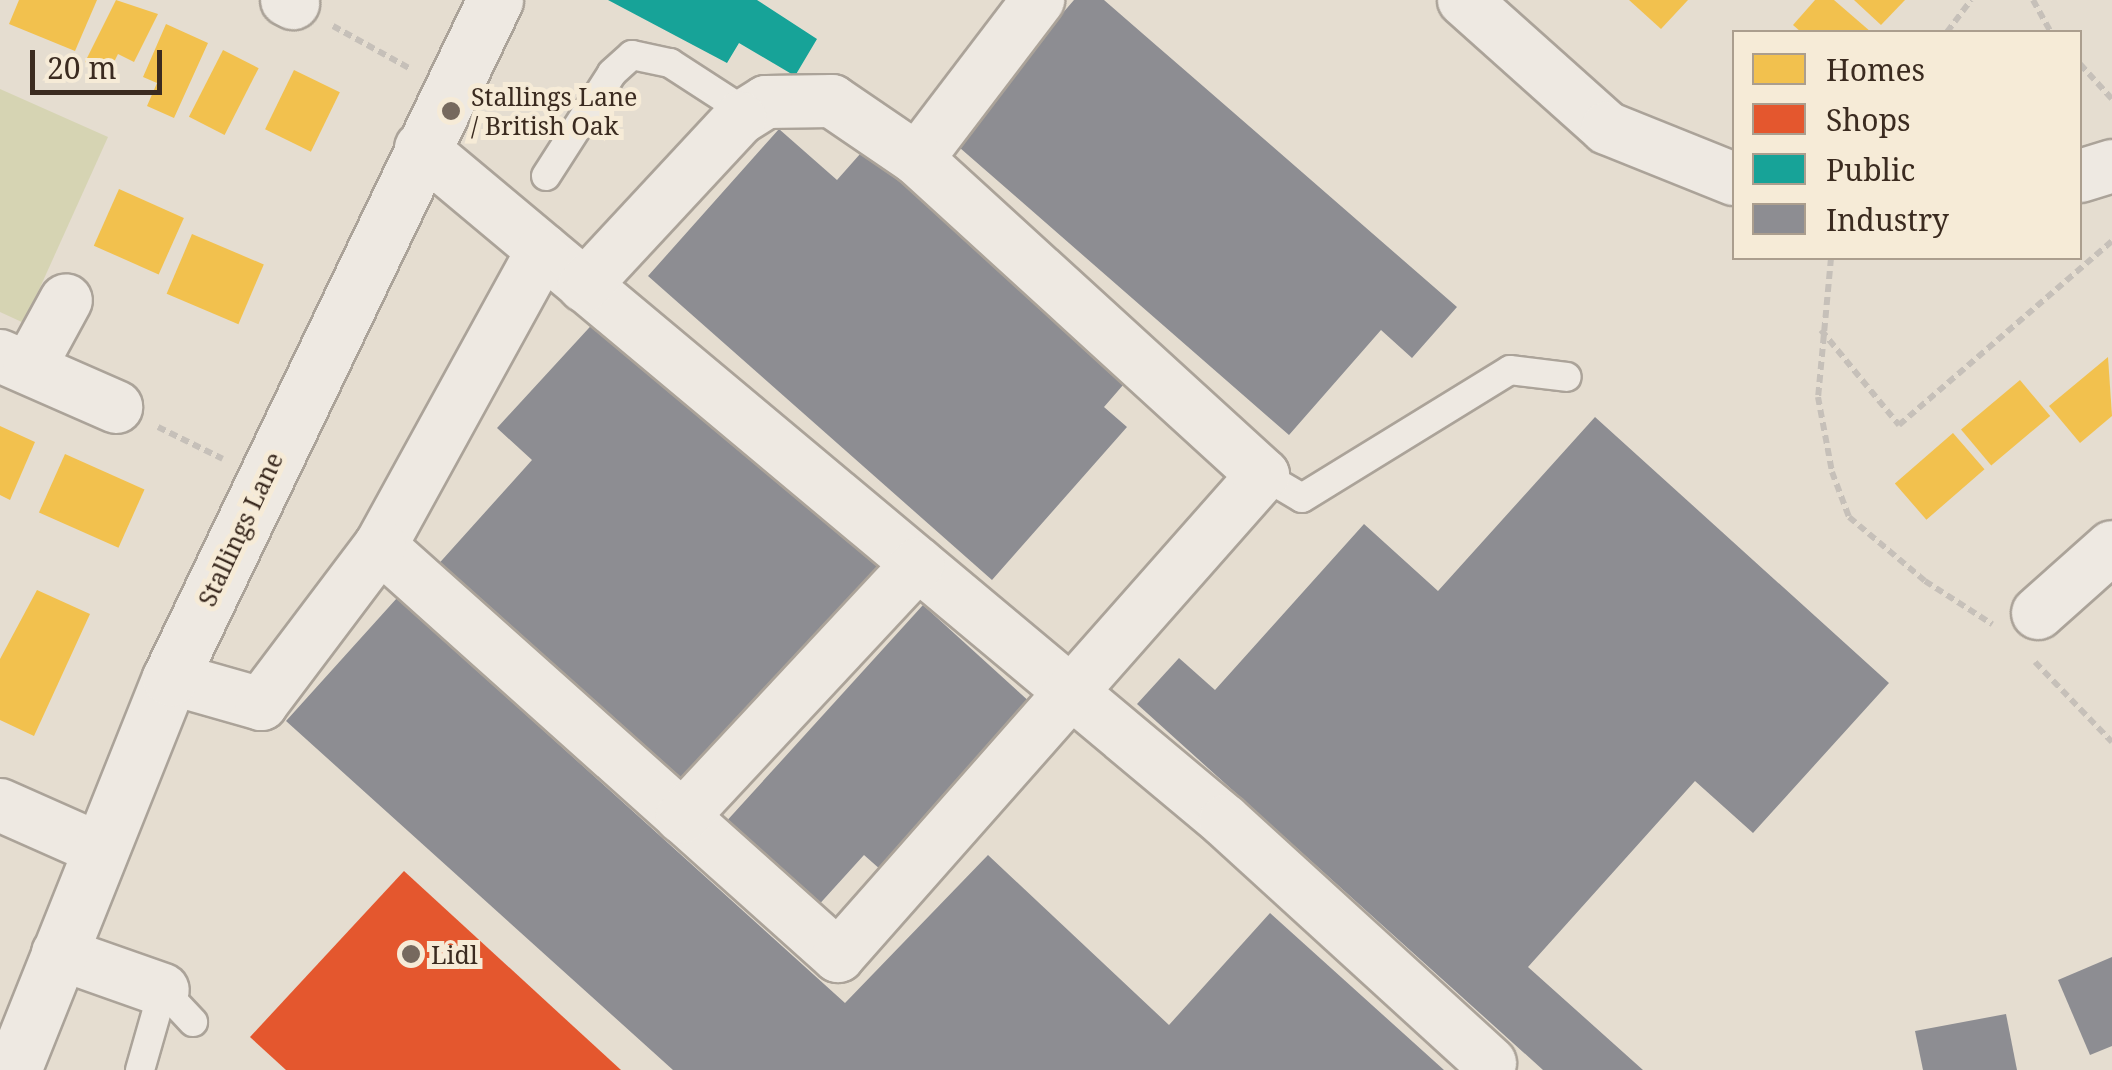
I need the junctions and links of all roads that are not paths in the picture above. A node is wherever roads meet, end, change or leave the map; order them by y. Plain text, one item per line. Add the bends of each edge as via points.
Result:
1 (495, 0) edge
2 (1038, 0) edge
3 (1464, 0) edge
4 (747, 113) junction
5 (421, 148) junction
6 (917, 159) junction
7 (2112, 166) edge
8 (2082, 175) edge
9 (546, 176) dead end
10 (1732, 178) edge
11 (544, 250) junction
12 (584, 286) junction
13 (66, 300) dead end
14 (15, 362) edge
15 (1567, 378) dead end
16 (116, 407) road end
17 (1263, 475) junction
18 (380, 546) junction
19 (2112, 547) edge
20 (918, 564) junction
21 (2021, 631) road end
22 (170, 678) junction
23 (1071, 691) junction
24 (0, 805) edge
25 (682, 817) junction
26 (97, 848) junction
27 (58, 953) junction
28 (178, 1006) joint
29 (1491, 1067) edge
30 (13, 1070) edge
31 (140, 1070) edge

1 - 5 main road, Stallings Lane
2 - 6 street
3 - 10 street via 1608,128
4 - 6 street via 790,98 832,101
4 - 9 lane via 670,64 632,56 612,73
4 - 12 street
5 - 11 street
5 - 22 main road, Stallings Lane
6 - 17 street
7 - 8 street
11 - 12 street
11 - 18 street
12 - 20 street
13 - 14 street
14 - 16 street
15 - 17 lane via 1510,370 1302,498
17 - 23 street
18 - 22 street via 261,704
18 - 25 street
19 - 21 street
20 - 23 street
20 - 25 street
22 - 26 main road, Stallings Lane
23 - 25 street via 838,956
23 - 29 street via 1225,821
24 - 26 street
26 - 27 main road, Stallings Lane
27 - 28 street
27 - 30 main road, Stallings Lane
28 - 31 lane

